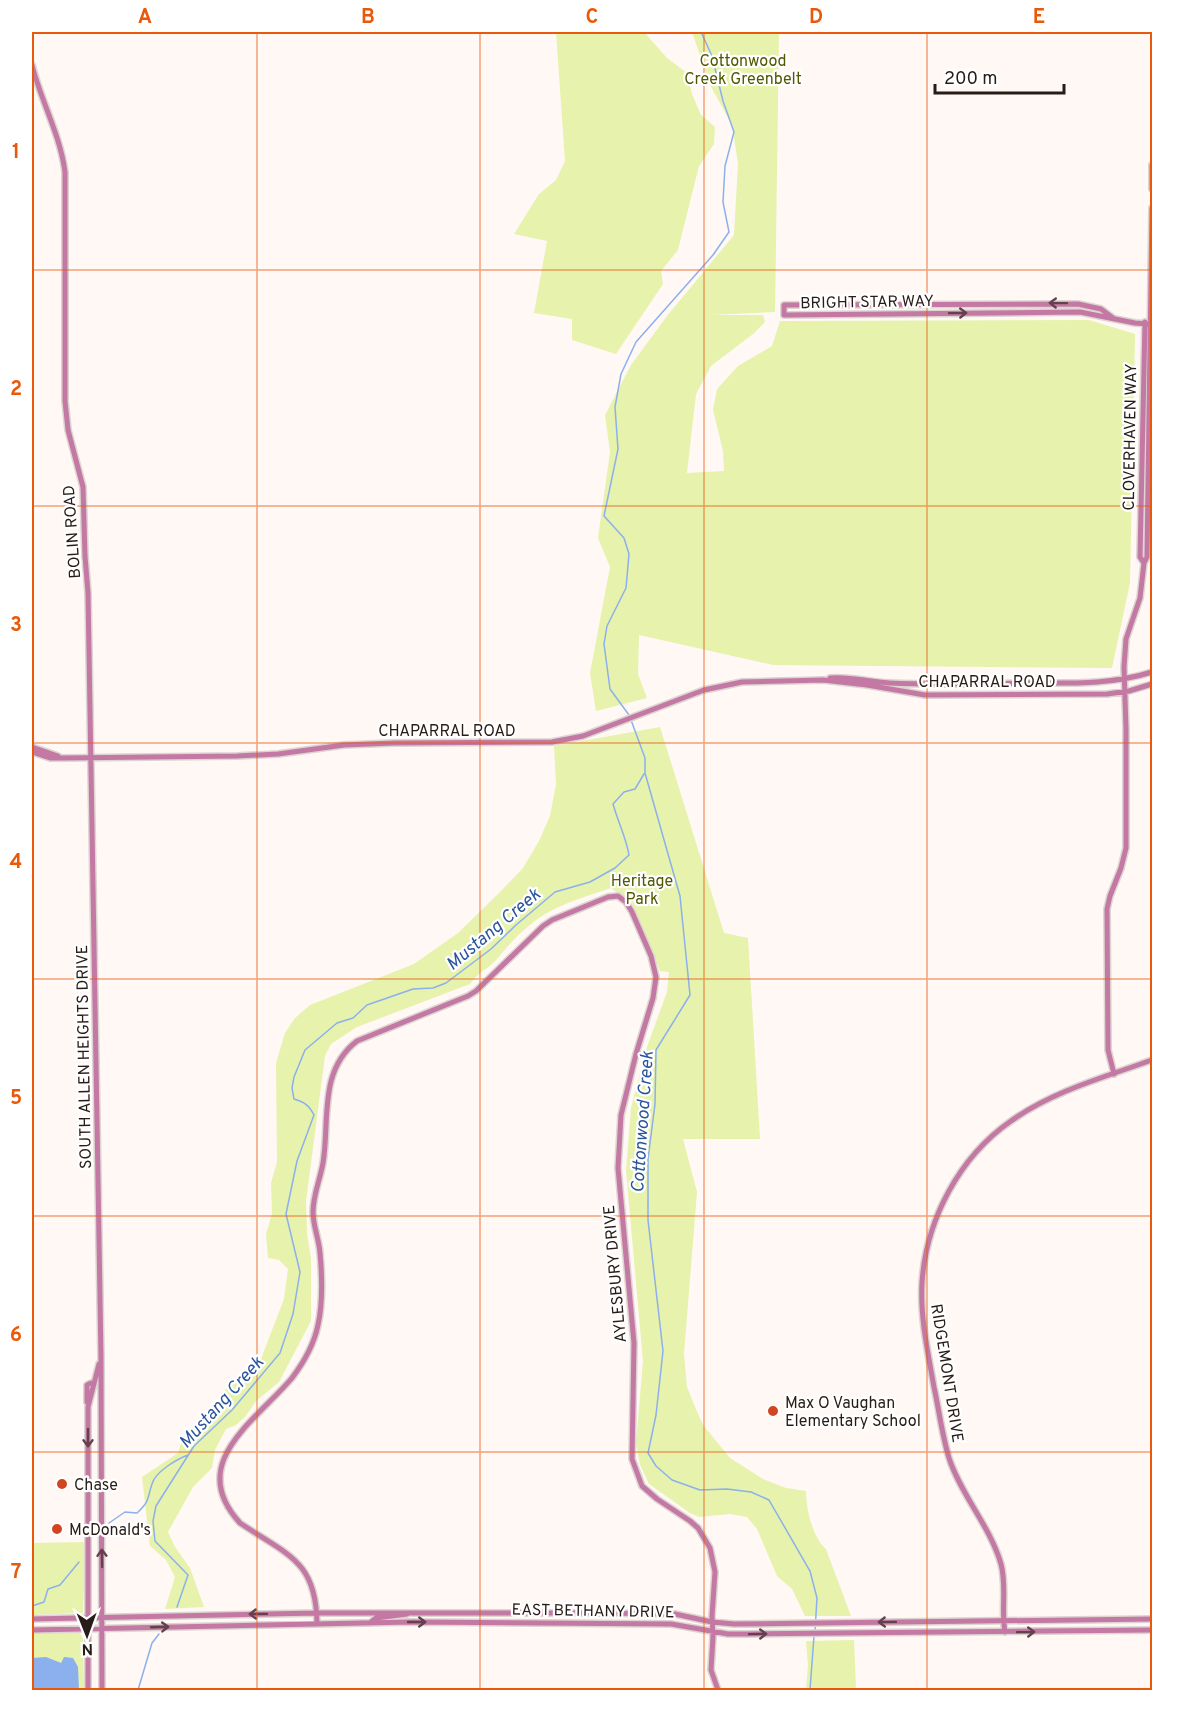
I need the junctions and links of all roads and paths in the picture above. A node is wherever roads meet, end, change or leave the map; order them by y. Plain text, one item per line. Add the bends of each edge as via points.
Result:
1 (32, 65) edge
2 (1152, 165) edge
3 (1152, 189) edge
4 (1152, 208) edge
5 (1150, 312) junction
6 (1113, 318) junction
7 (1144, 324) junction
8 (1151, 324) edge
9 (1144, 563) junction
10 (1152, 672) edge
11 (822, 680) junction
12 (1125, 680) junction
13 (1152, 684) edge
14 (1125, 692) junction
15 (32, 747) edge
16 (32, 752) edge
17 (63, 758) junction
18 (91, 758) junction
19 (1152, 1060) edge
20 (1114, 1074) junction
21 (101, 1357) junction
22 (94, 1384) junction
23 (101, 1422) junction
24 (89, 1504) junction
25 (101, 1504) junction
26 (317, 1612) junction
27 (414, 1612) junction
28 (472, 1612) junction
29 (595, 1613) junction
30 (87, 1617) junction
31 (101, 1617) junction
32 (32, 1618) edge
33 (1152, 1619) edge
34 (1065, 1620) junction
35 (1125, 1620) junction
36 (941, 1621) junction
37 (1003, 1621) junction
38 (712, 1622) junction
39 (317, 1623) junction
40 (370, 1623) junction
41 (472, 1623) junction
42 (595, 1623) junction
43 (88, 1629) junction
44 (101, 1629) junction
45 (32, 1630) edge
46 (1152, 1630) edge
47 (713, 1631) junction
48 (1065, 1631) junction
49 (1125, 1631) junction
50 (1005, 1632) junction
51 (944, 1633) junction
52 (88, 1690) edge
53 (102, 1690) edge
54 (718, 1690) edge

1 - 18 main road, BOLIN ROAD via 59,141 66,188 65,401 84,495
2 - 3 main road
4 - 5 main road, CLOVERHAVEN WAY
5 - 7 main road, CLOVERHAVEN WAY
5 - 8 main road, CLOVERHAVEN WAY
6 -> 6 main road, BRIGHT STAR WAY via 1101,309 1078,304 784,305 784,315 1080,312
6 - 7 main road, BRIGHT STAR WAY
7 - 8 main road, BRIGHT STAR WAY
7 - 9 main road, CLOVERHAVEN WAY via 1140,557
8 - 9 main road, CLOVERHAVEN WAY
9 - 12 main road, CLOVERHAVEN WAY via 1140,598 1126,639
10 - 12 main road, CHAPARRAL ROAD
11 - 12 main road, CHAPARRAL ROAD via 844,677 927,684
11 - 14 main road, CHAPARRAL ROAD via 925,695
11 - 18 main road, CHAPARRAL ROAD via 734,682 566,740 538,743 394,743 278,754
12 - 14 main road, CLOVERHAVEN WAY
13 - 14 main road, CHAPARRAL ROAD
14 - 20 main road, CLOVERHAVEN WAY via 1126,848 1107,909 1108,1050
15 - 17 main road, CHAPARRAL ROAD
16 - 17 main road, CHAPARRAL ROAD
17 - 18 main road, CHAPARRAL ROAD
18 - 21 main road, SOUTH ALLEN HEIGHTS DRIVE
19 - 20 main road, RIDGEMONT DRIVE
20 - 37 main road, RIDGEMONT DRIVE via 1024,1112 980,1148 945,1200 924,1263 923,1312 946,1447 954,1472 1000,1563
21 - 22 main road, SOUTH ALLEN HEIGHTS DRIVE
21 - 23 main road, SOUTH ALLEN HEIGHTS DRIVE
22 - 23 main road via 98,1389
22 -> 24 main road, SOUTH ALLEN HEIGHTS DRIVE via 88,1407
23 - 25 main road, SOUTH ALLEN HEIGHTS DRIVE
24 - 25 main road
24 - 30 main road, SOUTH ALLEN HEIGHTS DRIVE
31 -> 25 main road, SOUTH ALLEN HEIGHTS DRIVE
26 - 27 main road, EAST BETHANY DRIVE
26 -> 31 main road, EAST BETHANY DRIVE
26 - 38 main road, AYLESBURY DRIVE via 307,1574 297,1562 240,1523 223,1499 220,1478 230,1445 291,1379 314,1339 320,1314 320,1254 313,1212 333,1074 344,1052 357,1041 468,996 543,926 618,896 632,912 656,977 624,1101 619,1143 634,1343 632,1459 642,1486 698,1528 710,1548 715,1572
26 - 39 main road
27 - 28 main road, EAST BETHANY DRIVE
27 - 40 main road via 376,1618
28 - 29 main road, EAST BETHANY DRIVE
28 - 41 main road
29 - 38 main road, EAST BETHANY DRIVE via 675,1614
29 - 42 main road
30 - 31 main road, EAST BETHANY DRIVE
30 - 32 main road, EAST BETHANY DRIVE
30 - 43 main road, SOUTH ALLEN HEIGHTS DRIVE
31 - 44 main road, SOUTH ALLEN HEIGHTS DRIVE
33 - 35 main road, EAST BETHANY DRIVE
34 - 35 main road, EAST BETHANY DRIVE
34 - 37 main road, EAST BETHANY DRIVE
34 - 48 main road
35 - 49 main road
36 - 37 main road, EAST BETHANY DRIVE
36 -> 38 main road, EAST BETHANY DRIVE
36 - 51 main road
37 - 50 main road, RIDGEMONT DRIVE
38 - 47 main road, AYLESBURY DRIVE
39 - 40 main road, EAST BETHANY DRIVE
44 -> 39 main road, EAST BETHANY DRIVE
40 -> 41 main road, EAST BETHANY DRIVE
41 - 42 main road, EAST BETHANY DRIVE
42 - 47 main road, EAST BETHANY DRIVE via 672,1624
43 - 44 main road, EAST BETHANY DRIVE
43 - 45 main road, EAST BETHANY DRIVE
43 - 52 main road, SOUTH ALLEN HEIGHTS DRIVE
44 - 53 main road, SOUTH ALLEN HEIGHTS DRIVE
46 - 49 main road, EAST BETHANY DRIVE
47 -> 51 main road, EAST BETHANY DRIVE
47 - 54 main road, AYLESBURY DRIVE via 711,1670
48 - 49 main road, EAST BETHANY DRIVE
50 -> 48 main road, EAST BETHANY DRIVE
50 - 51 main road, EAST BETHANY DRIVE

